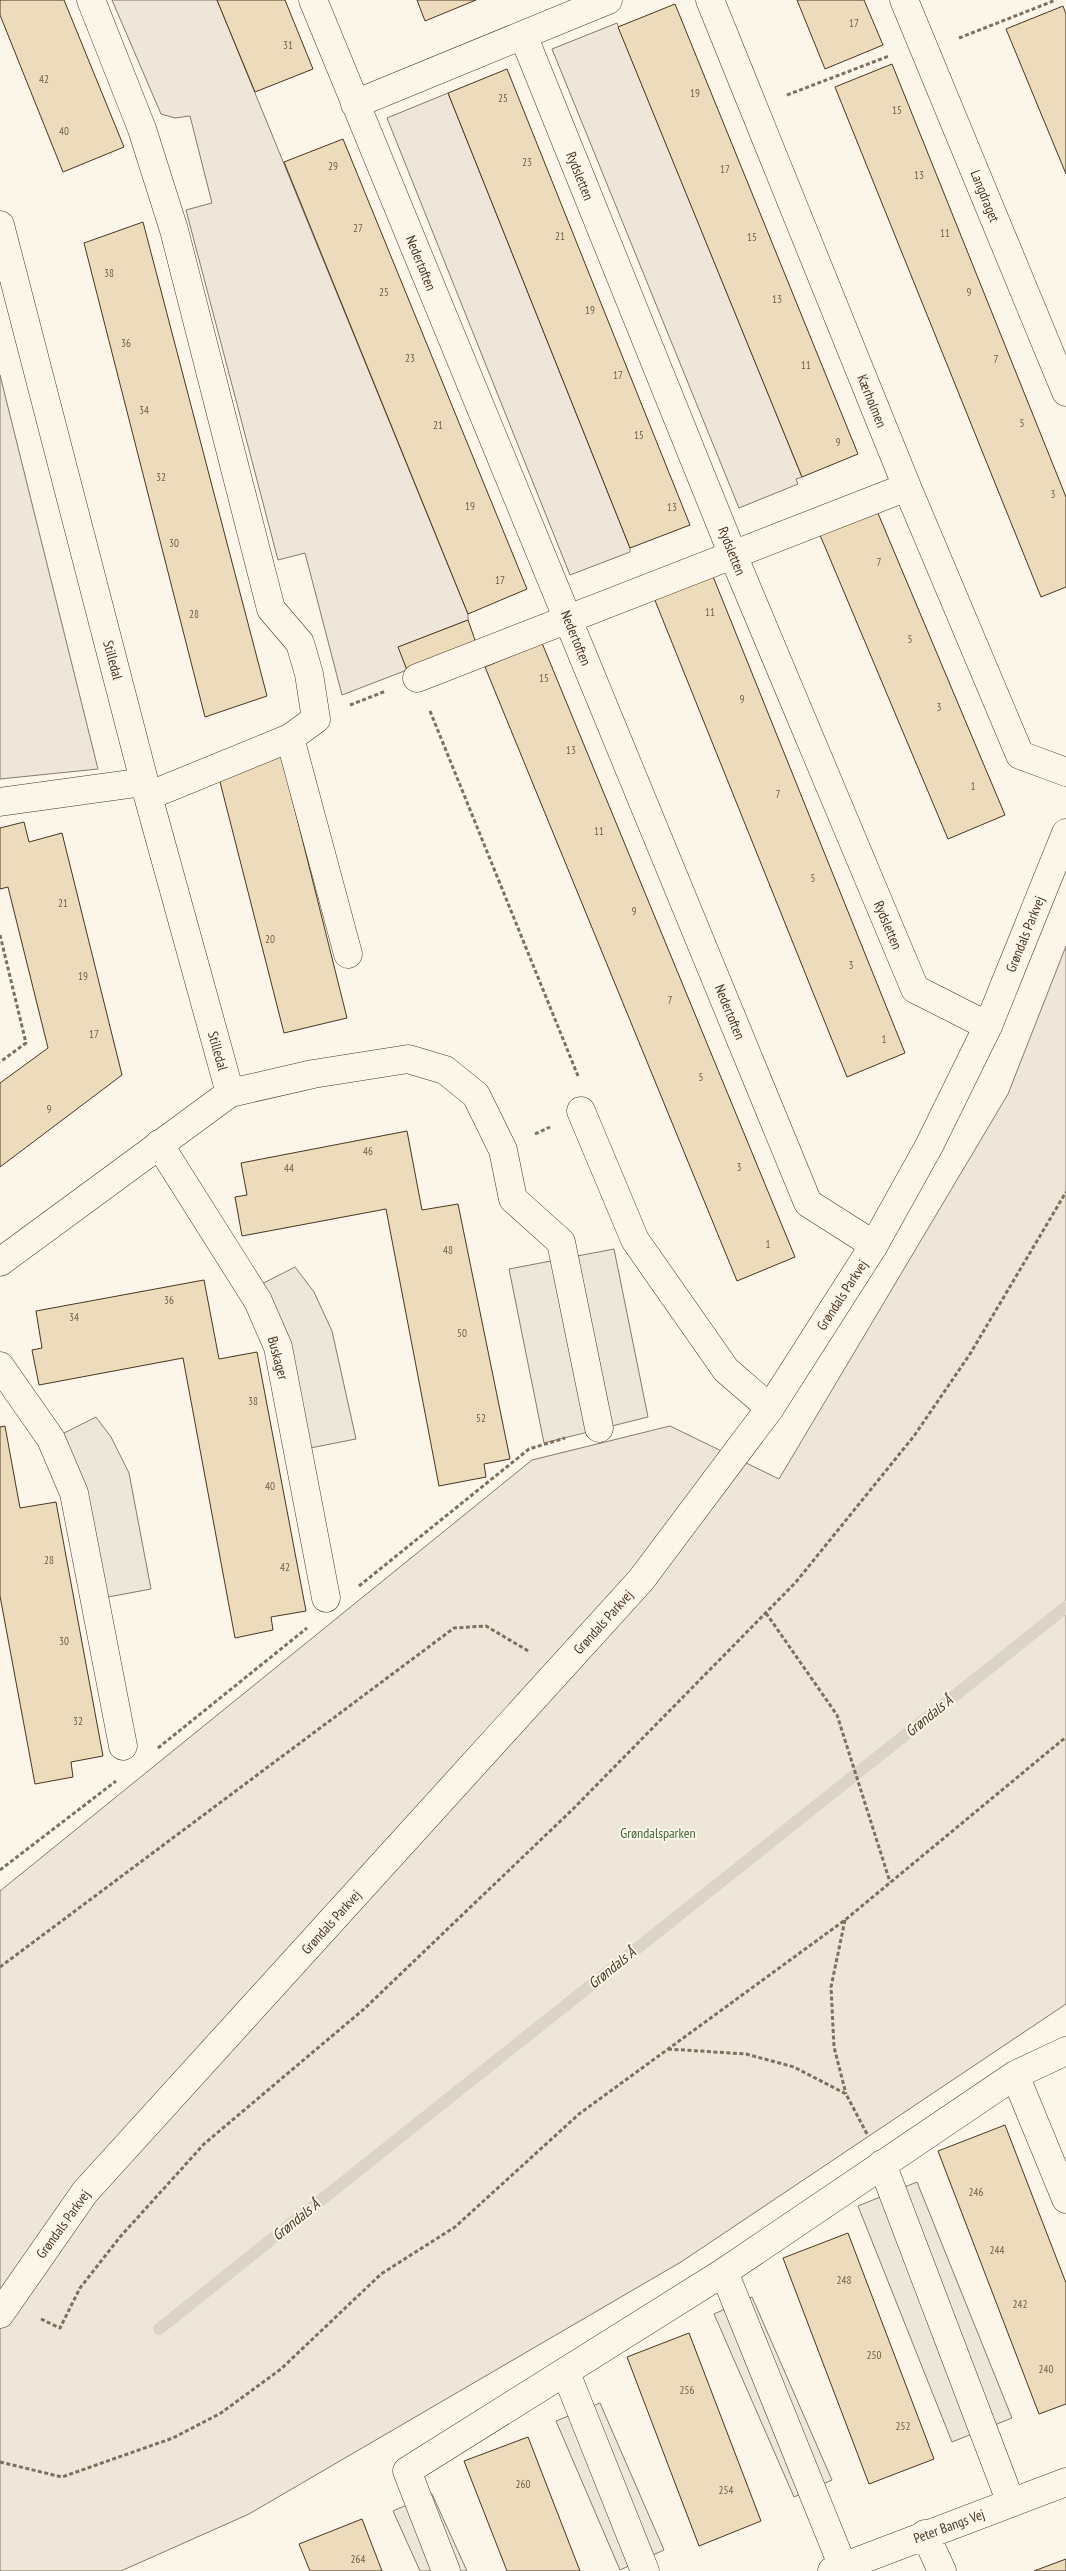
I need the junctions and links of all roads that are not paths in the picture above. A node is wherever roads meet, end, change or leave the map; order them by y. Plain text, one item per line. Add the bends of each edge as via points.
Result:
1 (91, 0) edge
2 (313, 0) edge
3 (608, 0) edge
4 (710, 0) edge
5 (904, 0) edge
6 (523, 36) junction
7 (355, 104) junction
8 (0, 225) edge
9 (4, 258) edge
10 (1066, 392) edge
11 (907, 487) junction
12 (733, 555) junction
13 (568, 619) junction
14 (417, 678) road end
15 (290, 738) junction
16 (1066, 772) edge
17 (146, 789) junction
18 (0, 802) edge
19 (1066, 833) edge
20 (348, 954) dead end
21 (988, 1026) junction
22 (230, 1093) junction
23 (581, 1111) road end
24 (159, 1144) junction
25 (874, 1245) junction
26 (0, 1262) edge
27 (0, 1366) edge
28 (770, 1408) junction
29 (599, 1428) road end
30 (326, 1598) dead end
31 (123, 1746) dead end
32 (1066, 2052) edge
33 (1015, 2075) junction
34 (882, 2164) junction
35 (1066, 2199) edge
36 (724, 2272) junction
37 (3, 2308) edge
38 (566, 2373) junction
39 (1066, 2482) edge
40 (1011, 2503) junction
41 (926, 2534) junction
42 (837, 2569) edge
43 (446, 2571) edge
44 (645, 2571) edge
45 (942, 2571) edge

1 - 15 street via 142,128 174,230 271,609 300,643 309,674 316,719
2 - 7 street, Nedertoften
3 - 6 street
4 - 11 street, Kærholmen
5 - 10 street, Langdraget
6 - 7 street
6 - 12 street, Rydsletten
7 - 13 street, Nedertoften
8 - 9 street, Stilledal
9 - 17 street, Stilledal
11 - 12 street
11 - 16 street, Kærholmen via 1020,755
12 - 13 street
12 - 21 street, Rydsletten via 915,989
13 - 14 street
13 - 25 street, Nedertoften via 808,1203
15 - 17 street
15 - 20 street
17 - 18 street
17 - 22 street, Stilledal
19 - 21 street, Grøndals Parkvej
21 - 25 street, Grøndals Parkvej
22 - 24 street
22 - 29 street via 313,1074 408,1059 445,1070 476,1095 503,1150 513,1199 561,1242
23 - 28 street via 635,1240 726,1370
24 - 26 street
24 - 30 street, Buskager via 258,1301 278,1347
25 - 28 street, Grøndals Parkvej
27 - 31 street via 51,1439 74,1492
28 - 37 street, Grøndals Parkvej via 641,1580 85,2192
32 - 33 street
33 - 34 street
33 - 35 street
34 - 36 street
34 - 40 street
36 - 38 street
36 - 42 street
38 - 43 street via 407,2471
38 - 44 street
39 - 40 street, Peter Bangs Vej
40 - 41 street, Peter Bangs Vej
41 - 42 street, Peter Bangs Vej
41 - 45 street

